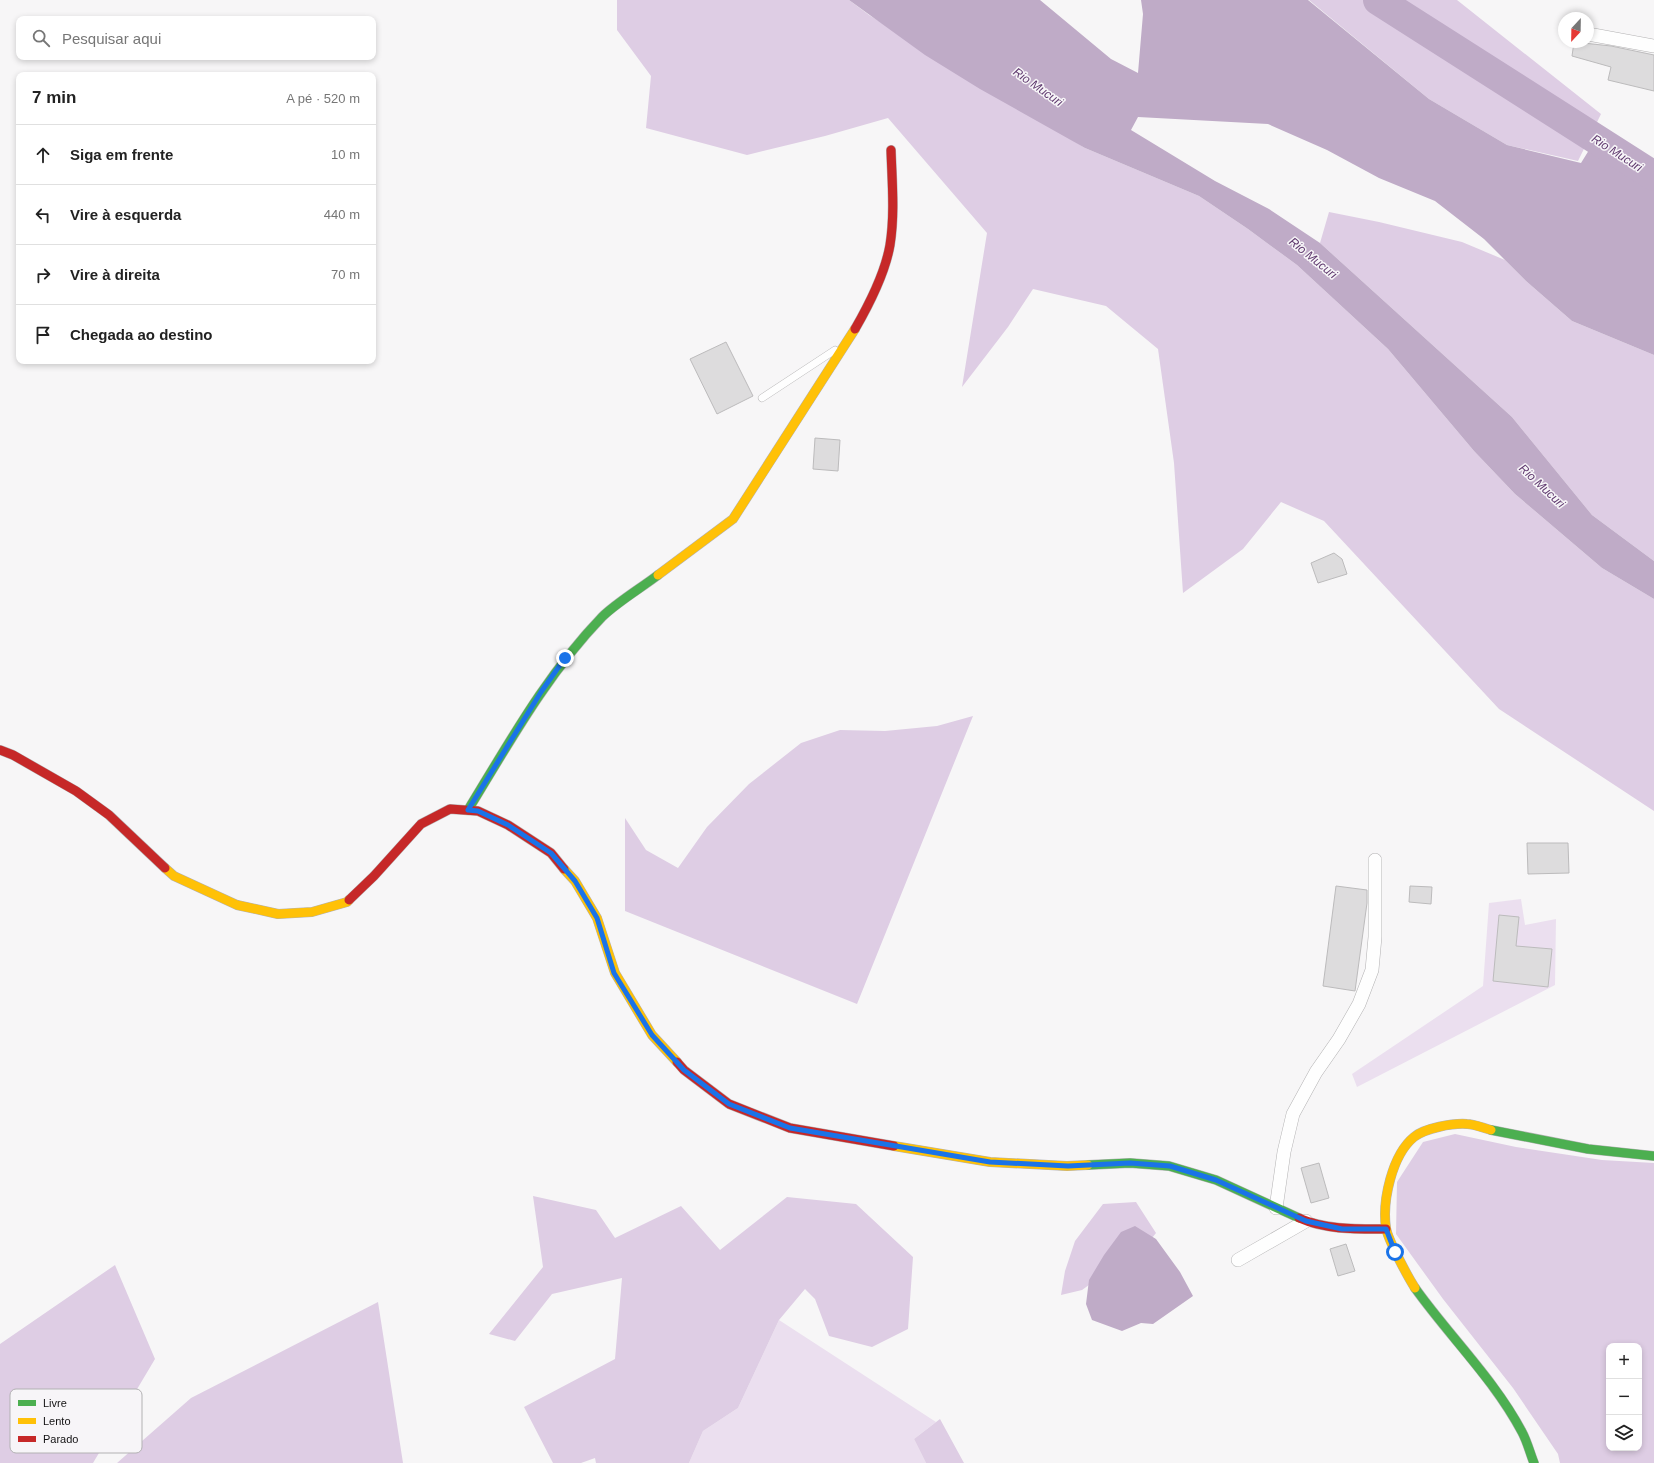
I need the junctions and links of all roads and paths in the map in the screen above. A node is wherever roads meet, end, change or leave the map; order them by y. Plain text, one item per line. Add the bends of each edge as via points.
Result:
1 (1594, 35) edge
2 (1654, 46) edge
3 (891, 150) dead end
4 (849, 341) junction
5 (762, 398) dead end
6 (0, 750) edge
7 (468, 810) junction
8 (1375, 860) dead end
9 (1654, 1156) edge
10 (1276, 1208) junction
11 (1306, 1221) junction
12 (1386, 1229) junction
13 (1238, 1260) dead end
14 (1534, 1463) edge

1 - 2 street
3 - 4 street via 893,207 890,245 881,276
4 - 5 lane
4 - 7 street via 733,519 603,616 565,658 541,692
6 - 7 street via 76,791 110,815 174,876 237,905 278,914 312,912 347,902 421,824 450,809
7 - 10 street via 478,811 508,825 551,853 575,881 597,918 614,973 652,1035 684,1070 729,1104 790,1128 990,1162 1068,1166 1130,1163 1170,1166 1216,1180
8 - 10 street via 1375,937 1372,970 1359,1004 1293,1114 1284,1152
9 - 12 street via 1588,1149 1467,1124 1434,1128 1414,1137 1402,1152 1385,1200
10 - 11 street
11 - 12 street via 1342,1229
11 - 13 street
12 - 14 street via 1408,1277 1431,1310 1501,1396 1523,1433

